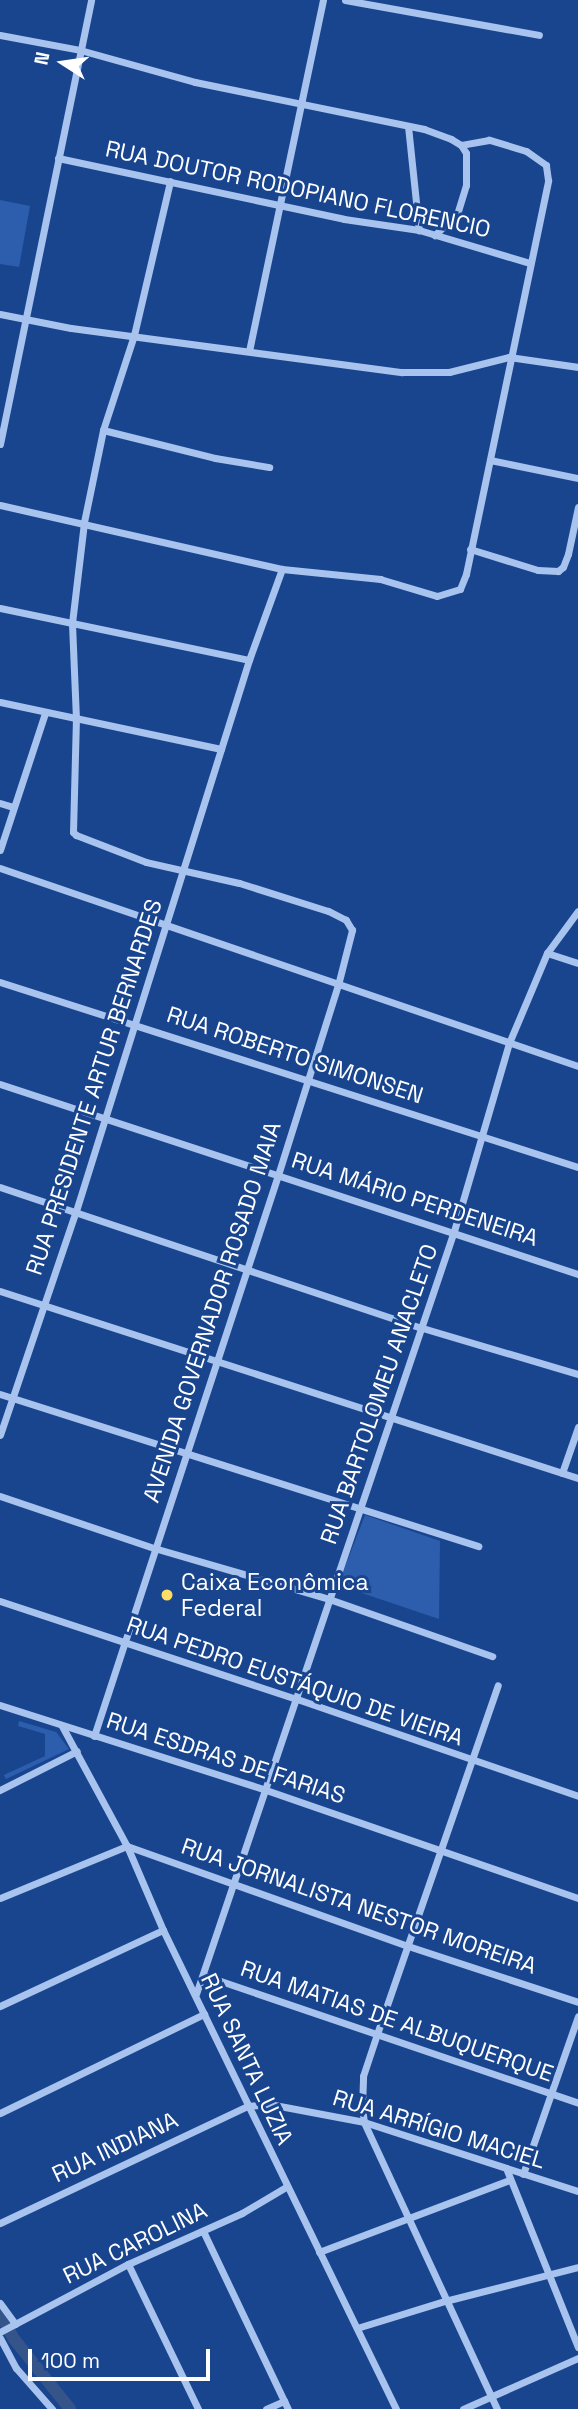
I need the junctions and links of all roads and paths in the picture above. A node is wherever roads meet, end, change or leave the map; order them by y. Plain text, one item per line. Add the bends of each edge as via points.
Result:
1 (91, 0) edge
2 (323, 0) edge
3 (345, 0) edge
4 (0, 35) edge
5 (539, 35) dead end
6 (80, 51) junction
7 (301, 105) junction
8 (408, 126) junction
9 (461, 145) junction
10 (58, 158) junction
11 (170, 181) junction
12 (279, 205) junction
13 (419, 230) junction
14 (435, 235) junction
15 (530, 263) junction
16 (0, 314) edge
17 (26, 320) junction
18 (134, 335) junction
19 (249, 351) junction
20 (509, 357) junction
21 (578, 367) edge
22 (103, 430) junction
23 (0, 444) edge
24 (490, 460) junction
25 (269, 467) dead end
26 (578, 478) edge
27 (0, 505) edge
28 (578, 507) edge
29 (84, 523) junction
30 (470, 549) junction
31 (282, 569) junction
32 (0, 608) edge
33 (72, 623) junction
34 (248, 660) junction
35 (0, 702) edge
36 (44, 713) junction
37 (76, 719) junction
38 (220, 749) junction
39 (0, 803) edge
40 (13, 807) junction
41 (0, 850) edge
42 (0, 868) edge
43 (183, 872) junction
44 (578, 911) edge
45 (168, 924) junction
46 (547, 953) junction
47 (578, 963) edge
48 (0, 982) edge
49 (338, 985) junction
50 (135, 1023) junction
51 (509, 1043) junction
52 (578, 1066) edge
53 (307, 1079) junction
54 (0, 1084) edge
55 (105, 1117) junction
56 (482, 1136) junction
57 (578, 1167) edge
58 (278, 1175) junction
59 (0, 1187) edge
60 (76, 1211) junction
61 (454, 1231) junction
62 (247, 1269) junction
63 (578, 1273) edge
64 (0, 1291) edge
65 (42, 1304) junction
66 (419, 1327) junction
67 (216, 1362) junction
68 (578, 1374) edge
69 (0, 1394) edge
70 (12, 1398) junction
71 (390, 1419) junction
72 (578, 1427) edge
73 (0, 1435) edge
74 (186, 1454) junction
75 (562, 1473) junction
76 (578, 1478) edge
77 (0, 1496) edge
78 (361, 1508) junction
79 (478, 1546) dead end
80 (154, 1548) junction
81 (329, 1599) junction
82 (0, 1601) edge
83 (123, 1643) junction
84 (492, 1656) dead end
85 (498, 1685) dead end
86 (297, 1699) junction
87 (0, 1705) edge
88 (62, 1726) junction
89 (94, 1735) junction
90 (77, 1751) junction
91 (472, 1761) junction
92 (0, 1790) edge
93 (266, 1790) junction
94 (578, 1796) edge
95 (127, 1846) junction
96 (439, 1850) junction
97 (234, 1883) junction
98 (0, 1898) edge
99 (578, 1898) edge
100 (163, 1930) junction
101 (408, 1946) junction
102 (203, 1975) junction
103 (196, 1994) junction
104 (578, 2002) edge
105 (0, 2006) edge
106 (204, 2014) junction
107 (578, 2016) edge
108 (377, 2034) junction
109 (551, 2094) junction
110 (578, 2104) edge
111 (247, 2106) junction
112 (0, 2113) edge
113 (363, 2122) junction
114 (506, 2168) junction
115 (523, 2174) junction
116 (510, 2180) junction
117 (286, 2187) junction
118 (578, 2191) edge
119 (407, 2217) junction
120 (0, 2223) edge
121 (203, 2231) junction
122 (319, 2252) junction
123 (128, 2264) junction
124 (578, 2267) edge
125 (548, 2275) junction
126 (445, 2301) junction
127 (0, 2303) edge
128 (357, 2328) junction
129 (5, 2330) edge
130 (578, 2347) edge
131 (578, 2358) edge
132 (491, 2396) junction
133 (284, 2401) junction
134 (52, 2409) edge
135 (198, 2409) edge
136 (266, 2409) edge
137 (288, 2409) edge
138 (396, 2409) edge
139 (463, 2409) edge
140 (497, 2409) edge

1 - 6 street
2 - 7 street
3 - 5 street
4 - 6 street
6 - 7 street
6 - 10 street
7 - 8 street
7 - 12 street
8 - 9 street
8 - 13 street
9 - 14 street via 467,167 462,201 453,219
9 - 15 street via 489,140 526,151 546,165 548,180
10 - 11 street, RUA DOUTOR RODOPIANO FLORENCIO
10 - 17 street
11 - 12 street, RUA DOUTOR RODOPIANO FLORENCIO
11 - 18 street
12 - 13 street, RUA DOUTOR RODOPIANO FLORENCIO
12 - 19 street
13 - 14 street, RUA DOUTOR RODOPIANO FLORENCIO
14 - 15 street, RUA DOUTOR RODOPIANO FLORENCIO
15 - 20 street
16 - 17 street
17 - 18 street
17 - 23 street
18 - 19 street
18 - 22 street
19 - 20 street via 428,372 449,372
20 - 21 street
20 - 24 street
22 - 25 street
22 - 29 street
24 - 26 street
24 - 30 street
27 - 29 street
28 - 30 street via 563,567 550,572
29 - 31 street
29 - 33 street
30 - 31 street via 464,582 445,596 369,578
31 - 34 street, RUA PRESIDENTE ARTUR BERNARDES
32 - 33 street
33 - 34 street
33 - 37 street
34 - 38 street, RUA PRESIDENTE ARTUR BERNARDES
35 - 36 street
36 - 37 street
36 - 40 street
37 - 38 street
37 - 43 street via 73,832
38 - 43 street, RUA PRESIDENTE ARTUR BERNARDES
39 - 40 street
40 - 41 street
42 - 45 street
43 - 45 street, RUA PRESIDENTE ARTUR BERNARDES
43 - 49 street, AVENIDA GOVERNADOR ROSADO MAIA via 239,883 346,919 352,930
44 - 46 street, RUA BARTOLOMEU ANACLETO
45 - 49 street
45 - 50 street, RUA PRESIDENTE ARTUR BERNARDES
46 - 47 street
46 - 51 street, RUA BARTOLOMEU ANACLETO
48 - 50 street, RUA ROBERTO SIMONSEN
49 - 51 street
49 - 53 street, AVENIDA GOVERNADOR ROSADO MAIA
50 - 53 street, RUA ROBERTO SIMONSEN
50 - 55 street, RUA PRESIDENTE ARTUR BERNARDES
51 - 52 street
51 - 56 street, RUA BARTOLOMEU ANACLETO
53 - 56 street, RUA ROBERTO SIMONSEN
53 - 58 street, AVENIDA GOVERNADOR ROSADO MAIA
54 - 55 street, RUA MÁRIO PERDENEIRA
55 - 58 street, RUA MÁRIO PERDENEIRA
55 - 60 street, RUA PRESIDENTE ARTUR BERNARDES
56 - 57 street, RUA ROBERTO SIMONSEN
56 - 61 street, RUA BARTOLOMEU ANACLETO
58 - 61 street, RUA MÁRIO PERDENEIRA
58 - 62 street, AVENIDA GOVERNADOR ROSADO MAIA
59 - 60 street
60 - 62 street
60 - 65 street, RUA PRESIDENTE ARTUR BERNARDES
61 - 63 street, RUA MÁRIO PERDENEIRA
61 - 66 street, RUA BARTOLOMEU ANACLETO
62 - 66 street
62 - 67 street, AVENIDA GOVERNADOR ROSADO MAIA
64 - 65 street
65 - 67 street
65 - 70 street, RUA PRESIDENTE ARTUR BERNARDES
66 - 68 street
66 - 71 street, RUA BARTOLOMEU ANACLETO
67 - 71 street
67 - 74 street, AVENIDA GOVERNADOR ROSADO MAIA
69 - 70 street
70 - 73 street, RUA PRESIDENTE ARTUR BERNARDES
70 - 74 street
71 - 75 street
71 - 78 street, RUA BARTOLOMEU ANACLETO
72 - 75 street
74 - 78 street
74 - 80 street, AVENIDA GOVERNADOR ROSADO MAIA
75 - 76 street
77 - 80 street
78 - 79 street
78 - 81 street, RUA BARTOLOMEU ANACLETO
80 - 81 street
80 - 83 street, AVENIDA GOVERNADOR ROSADO MAIA
81 - 84 street
81 - 86 street, RUA BARTOLOMEU ANACLETO
82 - 83 street, RUA PEDRO EUSTÁQUIO DE VIEIRA
83 - 86 street, RUA PEDRO EUSTÁQUIO DE VIEIRA
83 - 89 street, AVENIDA GOVERNADOR ROSADO MAIA
85 - 91 street
86 - 91 street, RUA PEDRO EUSTÁQUIO DE VIEIRA
86 - 93 street, RUA BARTOLOMEU ANACLETO
87 - 88 street, RUA ESDRAS DE FARIAS
88 - 89 street, RUA ESDRAS DE FARIAS
88 - 90 street, RUA SANTA LUZIA
89 - 93 street, RUA ESDRAS DE FARIAS
90 - 92 street
90 - 95 street, RUA SANTA LUZIA
91 - 94 street, RUA PEDRO EUSTÁQUIO DE VIEIRA
91 - 96 street
93 - 96 street, RUA ESDRAS DE FARIAS
93 - 97 street, RUA BARTOLOMEU ANACLETO
95 - 97 street, RUA JORNALISTA NESTOR MOREIRA
95 - 98 street
95 - 100 street, RUA SANTA LUZIA
96 - 99 street, RUA ESDRAS DE FARIAS
96 - 101 street
97 - 101 street, RUA JORNALISTA NESTOR MOREIRA
97 - 102 street, RUA BARTOLOMEU ANACLETO
100 - 103 street, RUA SANTA LUZIA
100 - 105 street
101 - 104 street, RUA JORNALISTA NESTOR MOREIRA
101 - 108 street
102 - 103 street, RUA BARTOLOMEU ANACLETO
102 - 108 street, RUA MATIAS DE ALBUQUERQUE
103 - 106 street, RUA SANTA LUZIA
106 - 111 street, RUA SANTA LUZIA
106 - 112 street
107 - 109 street
108 - 109 street, RUA MATIAS DE ALBUQUERQUE
108 - 113 street via 363,2076
109 - 110 street, RUA MATIAS DE ALBUQUERQUE
109 - 115 street
111 - 113 street, RUA ARRÍGIO MACIEL via 291,2106
111 - 117 street, RUA SANTA LUZIA
111 - 120 street, RUA INDIANA
113 - 114 street, RUA ARRÍGIO MACIEL
113 - 119 street
114 - 115 street, RUA ARRÍGIO MACIEL
114 - 116 street
115 - 118 street, RUA ARRÍGIO MACIEL
116 - 119 street
116 - 125 street
117 - 121 street, RUA CAROLINA
117 - 122 street, RUA SANTA LUZIA
119 - 122 street
119 - 126 street
121 - 123 street, RUA CAROLINA
121 - 133 street
122 - 128 street, RUA SANTA LUZIA
123 - 129 street, RUA CAROLINA
123 - 135 street
124 - 125 street
125 - 126 street
125 - 130 street
126 - 128 street
126 - 132 street
127 - 129 street
128 - 138 street, RUA SANTA LUZIA
129 - 134 street via 16,2368
131 - 132 street
132 - 139 street
132 - 140 street
133 - 136 street
133 - 137 street

